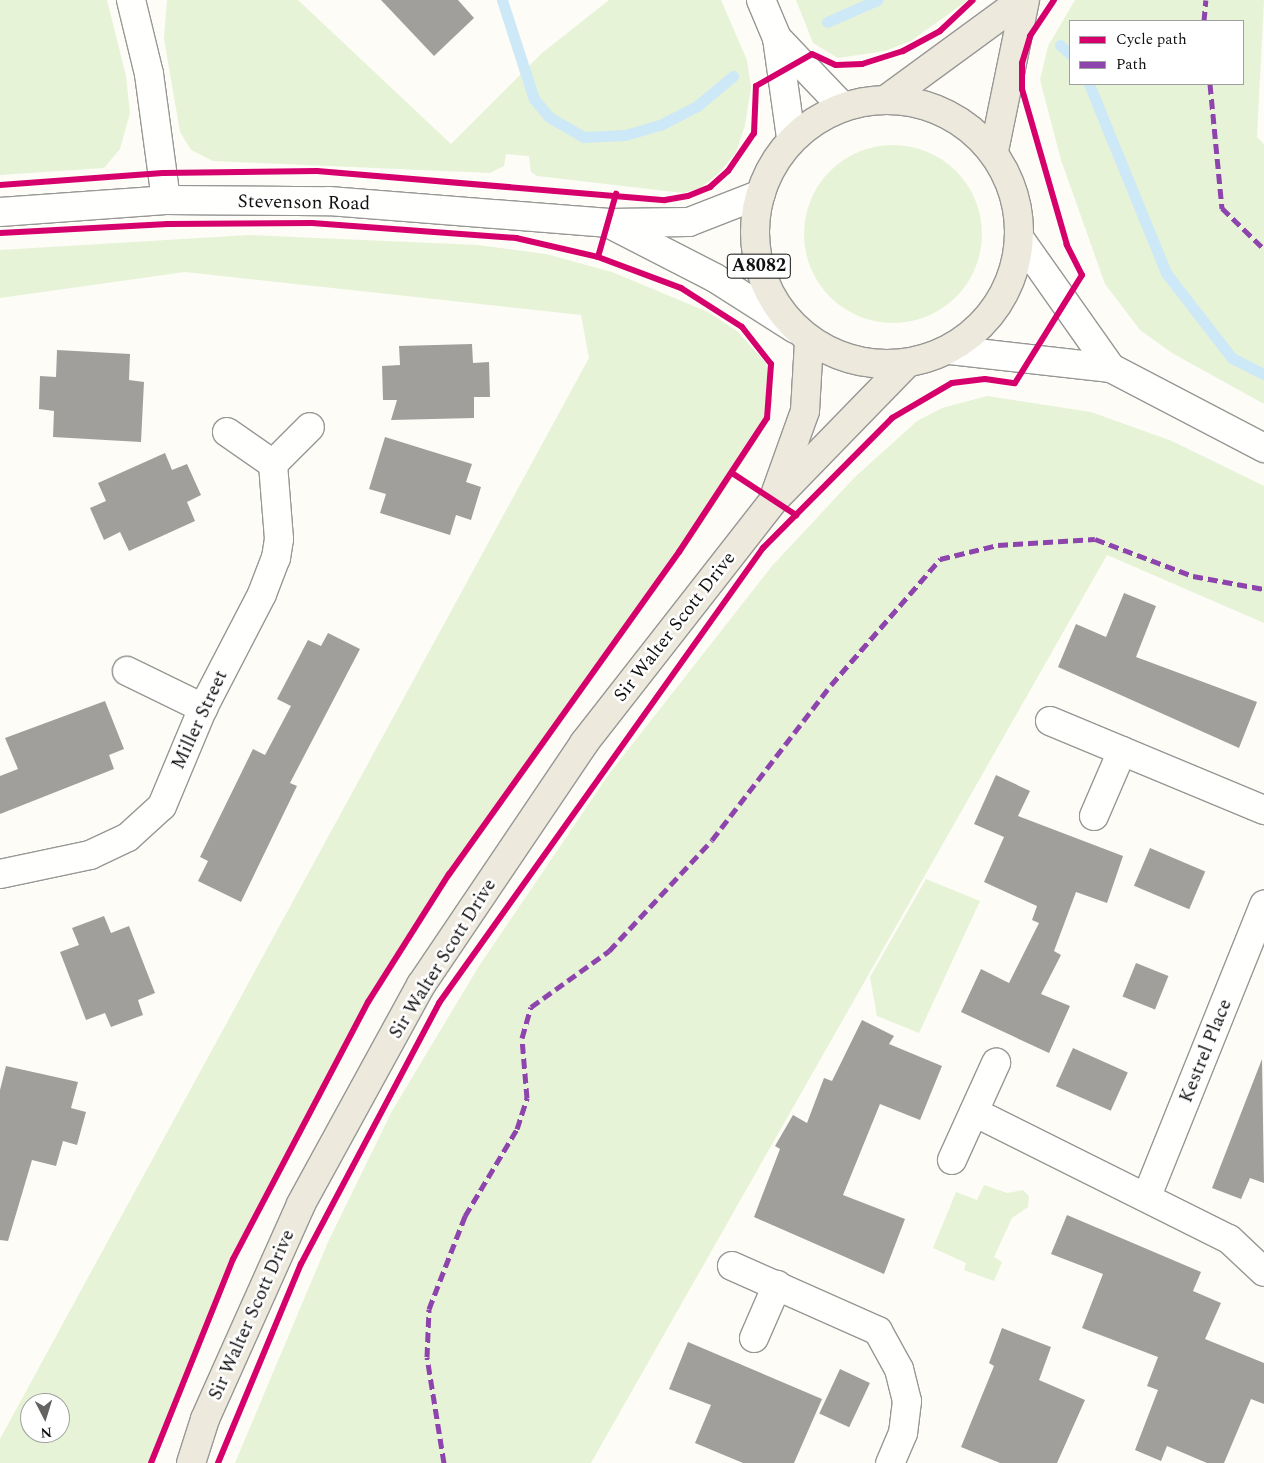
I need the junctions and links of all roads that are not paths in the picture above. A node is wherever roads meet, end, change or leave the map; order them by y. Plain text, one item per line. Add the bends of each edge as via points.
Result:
1 (131, 0) edge
2 (761, 0) edge
3 (1023, 0) edge
4 (777, 38) junction
5 (888, 98) junction
6 (842, 106) junction
7 (791, 138) junction
8 (994, 152) junction
9 (761, 194) junction
10 (166, 200) junction
11 (0, 212) edge
12 (608, 223) junction
13 (1020, 239) junction
14 (802, 336) junction
15 (950, 350) junction
16 (906, 364) junction
17 (1111, 368) junction
18 (310, 427) dead end
19 (227, 432) dead end
20 (1264, 448) edge
21 (273, 464) junction
22 (773, 501) junction
23 (126, 671) dead end
24 (203, 708) junction
25 (1050, 721) dead end
26 (1122, 750) junction
27 (1264, 810) edge
28 (1094, 816) dead end
29 (0, 874) edge
30 (1264, 905) edge
31 (996, 1063) dead end
32 (974, 1112) junction
33 (952, 1160) dead end
34 (1148, 1196) junction
35 (732, 1266) dead end
36 (1264, 1272) edge
37 (777, 1285) junction
38 (754, 1338) dead end
39 (191, 1463) edge
40 (890, 1463) edge

1 - 10 street via 150,74
2 - 4 street
3 - 5 main road, A8082
3 - 8 main road, A8082
4 - 6 street
4 - 7 street
5 - 6 main road, A8082
5 - 8 main road, A8082 via 934,107 960,120
6 - 7 main road, A8082
7 - 9 main road, A8082
8 - 13 main road, A8082 via 1015,193
9 - 12 street, Stevenson Road via 689,222
9 - 14 main road, A8082 via 753,243 765,288
10 - 11 street, Stevenson Road
10 - 12 street, Stevenson Road via 329,201
12 - 14 street, Stevenson Road via 716,278
13 - 15 main road, A8082 via 1016,265 998,307
13 - 17 street
14 - 16 main road, A8082 via 836,356 881,365
14 - 22 main road, Sir Walter Scott Drive / A8082 via 805,411
15 - 16 main road, A8082
15 - 17 street
16 - 22 main road, Sir Walter Scott Drive / A8082
17 - 20 street
18 - 21 street
19 - 21 street
21 - 24 street, Miller Street via 279,539 276,558 262,594
22 - 39 main road, Sir Walter Scott Drive / A8082 via 584,743 421,985 301,1204 205,1419
23 - 24 street
24 - 29 street, Miller Street via 162,806 128,838 90,855
25 - 26 street
26 - 27 street
26 - 28 street
30 - 34 street, Kestrel Place
31 - 32 street
32 - 33 street
32 - 34 street
34 - 36 street via 1229,1239
35 - 37 street
37 - 38 street
37 - 40 street via 878,1331 899,1370 907,1401 903,1432

